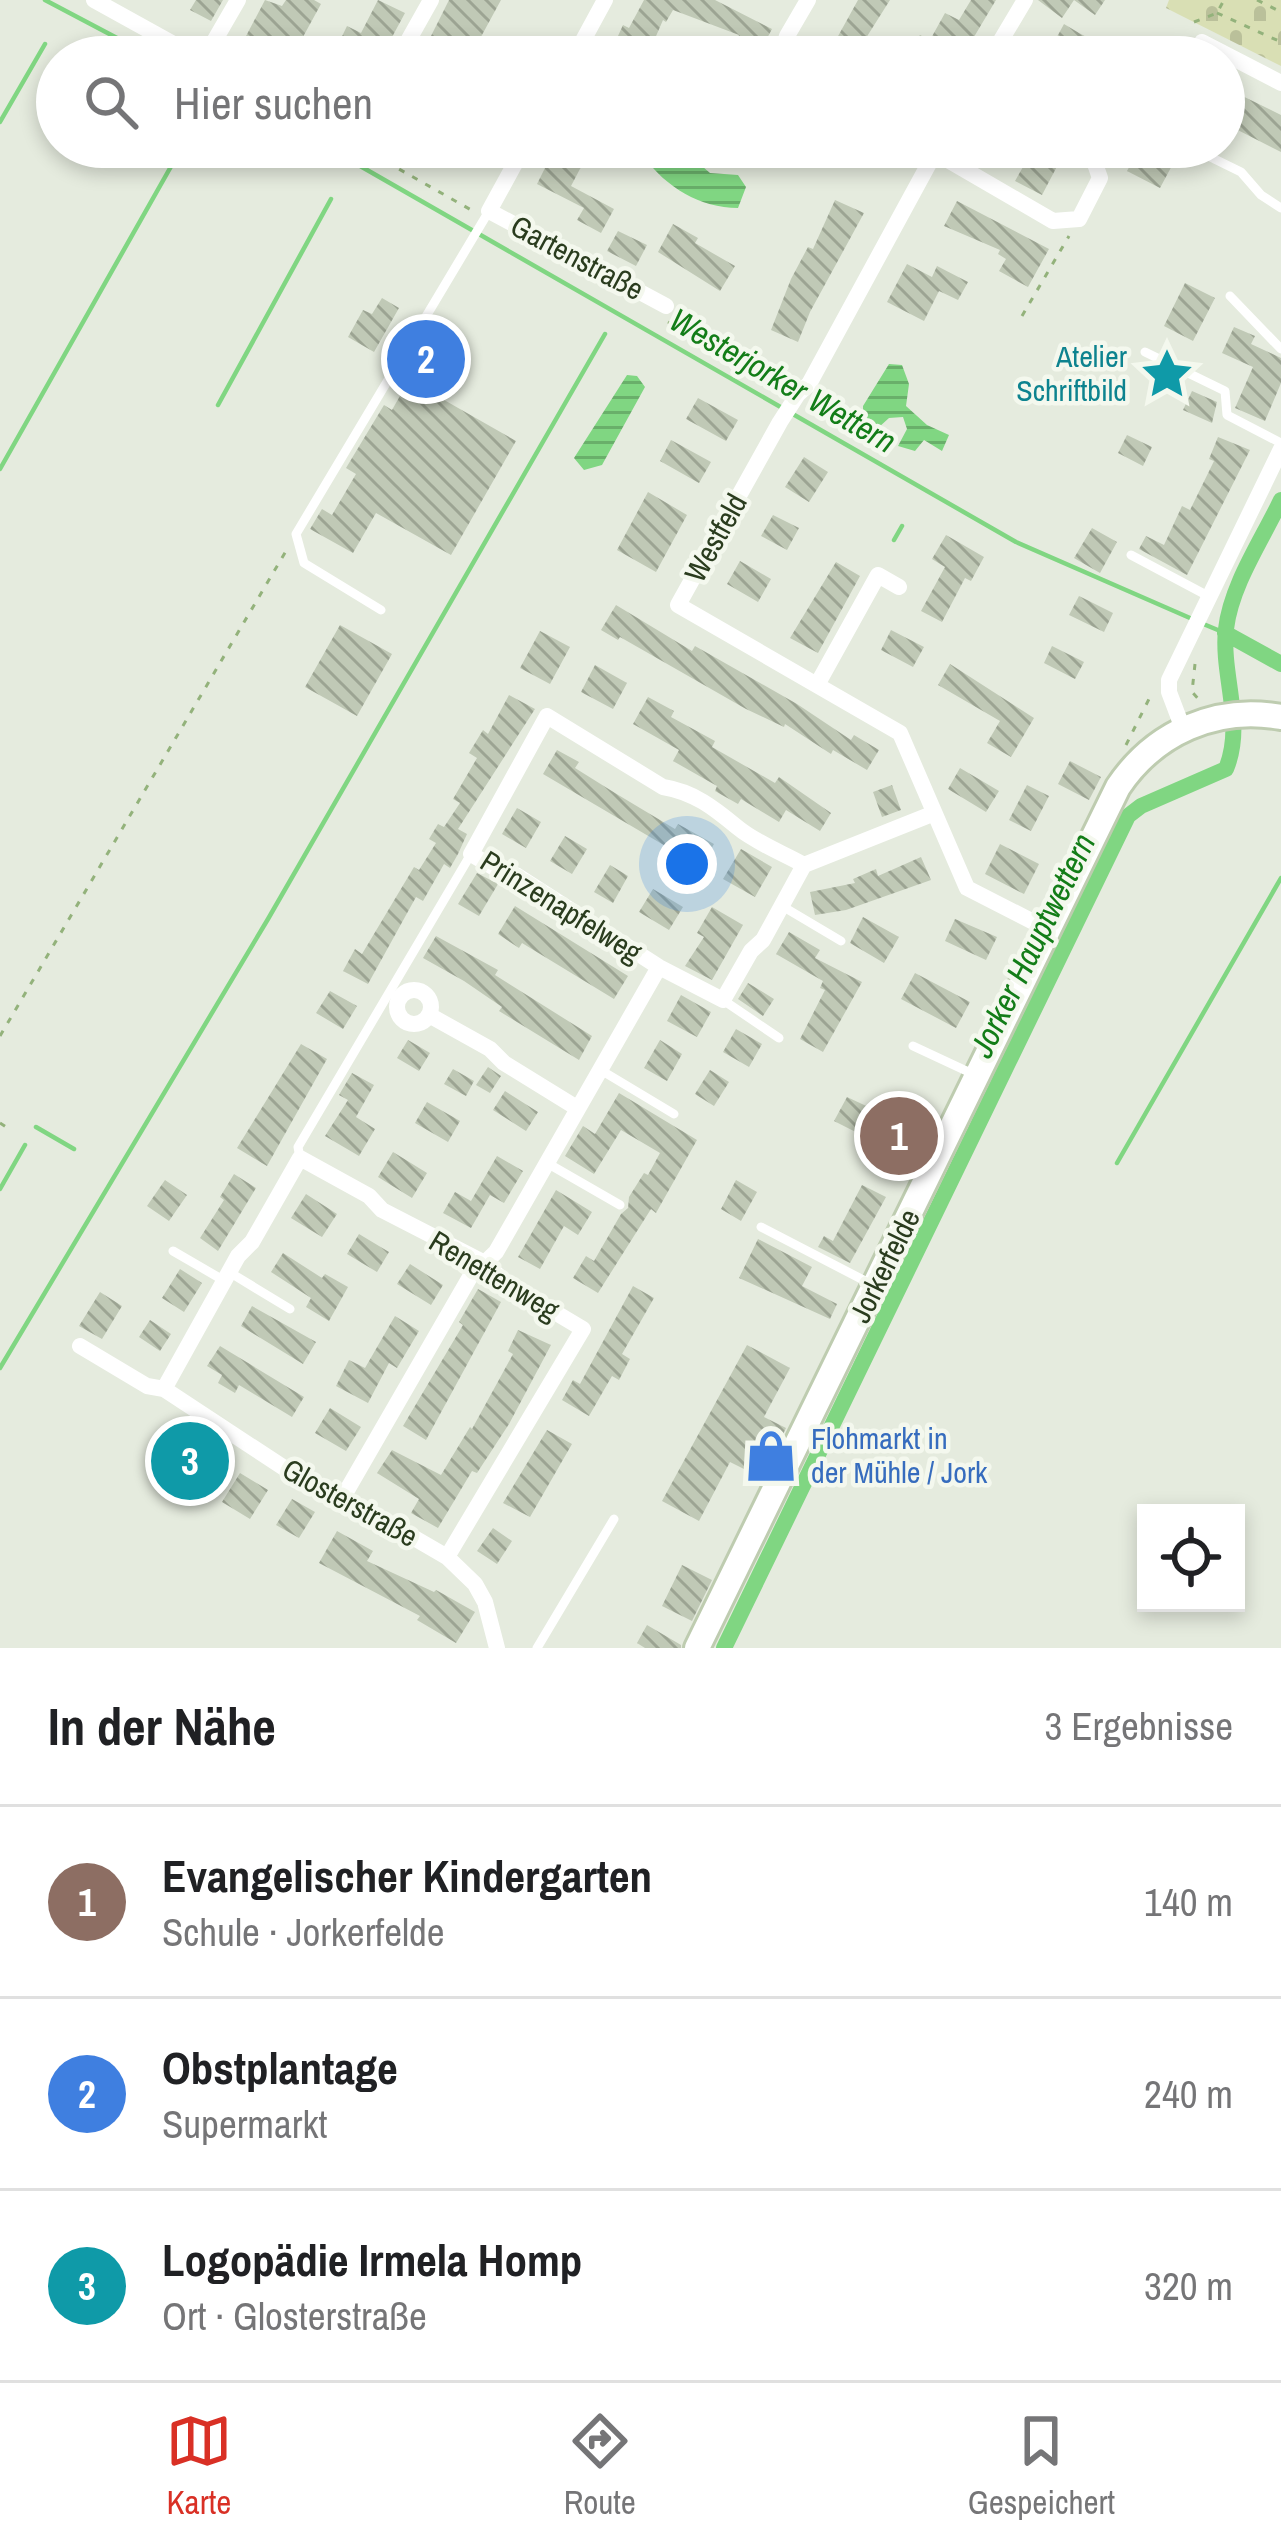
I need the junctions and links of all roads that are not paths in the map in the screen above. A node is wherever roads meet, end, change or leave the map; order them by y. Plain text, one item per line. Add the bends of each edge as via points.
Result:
1 (94, 0) edge
2 (238, 0) edge
3 (431, 0) edge
4 (605, 0) edge
5 (1025, 0) edge
6 (799, 3) edge
7 (162, 36) edge
8 (215, 36) edge
9 (411, 36) edge
10 (585, 36) edge
11 (787, 36) edge
12 (1004, 36) edge
13 (1245, 64) edge
14 (1281, 83) edge
15 (513, 168) edge
16 (923, 168) edge
17 (965, 168) edge
18 (1096, 168) edge
19 (1232, 168) edge
20 (1281, 208) edge
21 (487, 215) junction
22 (1230, 296) dead end
23 (666, 306) dead end
24 (1281, 349) edge
25 (1145, 352) dead end
26 (1281, 446) edge
27 (1131, 556) dead end
28 (899, 587) dead end
29 (1210, 596) junction
30 (381, 610) dead end
31 (818, 683) junction
32 (1281, 717) edge
33 (1183, 729) junction
34 (932, 814) junction
35 (471, 854) junction
36 (804, 866) junction
37 (782, 906) junction
38 (1048, 930) junction
39 (841, 941) dead end
40 (659, 967) junction
41 (394, 995) junction
42 (723, 1000) junction
43 (779, 1038) dead end
44 (913, 1046) dead end
45 (598, 1070) junction
46 (978, 1076) junction
47 (577, 1108) junction
48 (674, 1114) dead end
49 (300, 1158) junction
50 (547, 1163) junction
51 (620, 1205) dead end
52 (761, 1227) dead end
53 (173, 1251) dead end
54 (484, 1263) junction
55 (226, 1276) junction
56 (875, 1286) junction
57 (290, 1309) dead end
58 (80, 1346) dead end
59 (164, 1389) junction
60 (339, 1504) junction
61 (614, 1519) dead end
62 (447, 1558) junction
63 (497, 1648) edge
64 (537, 1648) edge
65 (697, 1648) edge

1 - 7 street
2 - 8 street
3 - 9 street
4 - 10 street
5 - 12 street
6 - 11 street
13 - 14 street
15 - 21 street, Gartenstraße
16 - 31 street, Westfeld via 809,384 678,605
17 - 18 street via 1053,221 1079,219 1100,178
19 - 20 lane
21 - 23 street, Gartenstraße
21 - 30 lane via 296,534 304,563
22 - 24 lane
25 - 26 lane via 1225,391 1227,415
26 - 29 street
27 - 29 lane
28 - 31 street via 878,574
29 - 33 street via 1168,687
31 - 34 street, Westfeld via 900,733
32 - 33 street, Jorkerfelde via 1212,712
33 - 38 street, Jorkerfelde via 1147,753 1118,788
34 - 36 street
34 - 38 street, Westfeld via 967,888
35 - 36 street, Prinzenapfelweg via 547,716
35 - 40 street, Prinzenapfelweg
35 - 41 lane
36 - 37 street
37 - 39 lane
37 - 42 street
38 - 46 street, Jorkerfelde
40 - 42 street, Prinzenapfelweg
40 - 45 street
41 - 47 street via 406,1022 429,1015
41 - 49 lane via 298,1147
42 - 43 lane
44 - 46 lane
45 - 47 street
45 - 48 lane
46 - 56 street, Jorkerfelde
47 - 50 street
49 - 54 street, Renettenweg
49 - 55 street
50 - 51 lane
50 - 54 street
52 - 56 lane
53 - 55 lane
54 - 60 street
54 - 62 street, Renettenweg via 583,1329
55 - 57 lane
55 - 59 street
56 - 65 street, Jorkerfelde
58 - 59 street, Glosterstraße
59 - 60 street, Glosterstraße
60 - 62 street, Glosterstraße via 373,1514
61 - 64 lane
62 - 63 street, Glosterstraße via 476,1584

